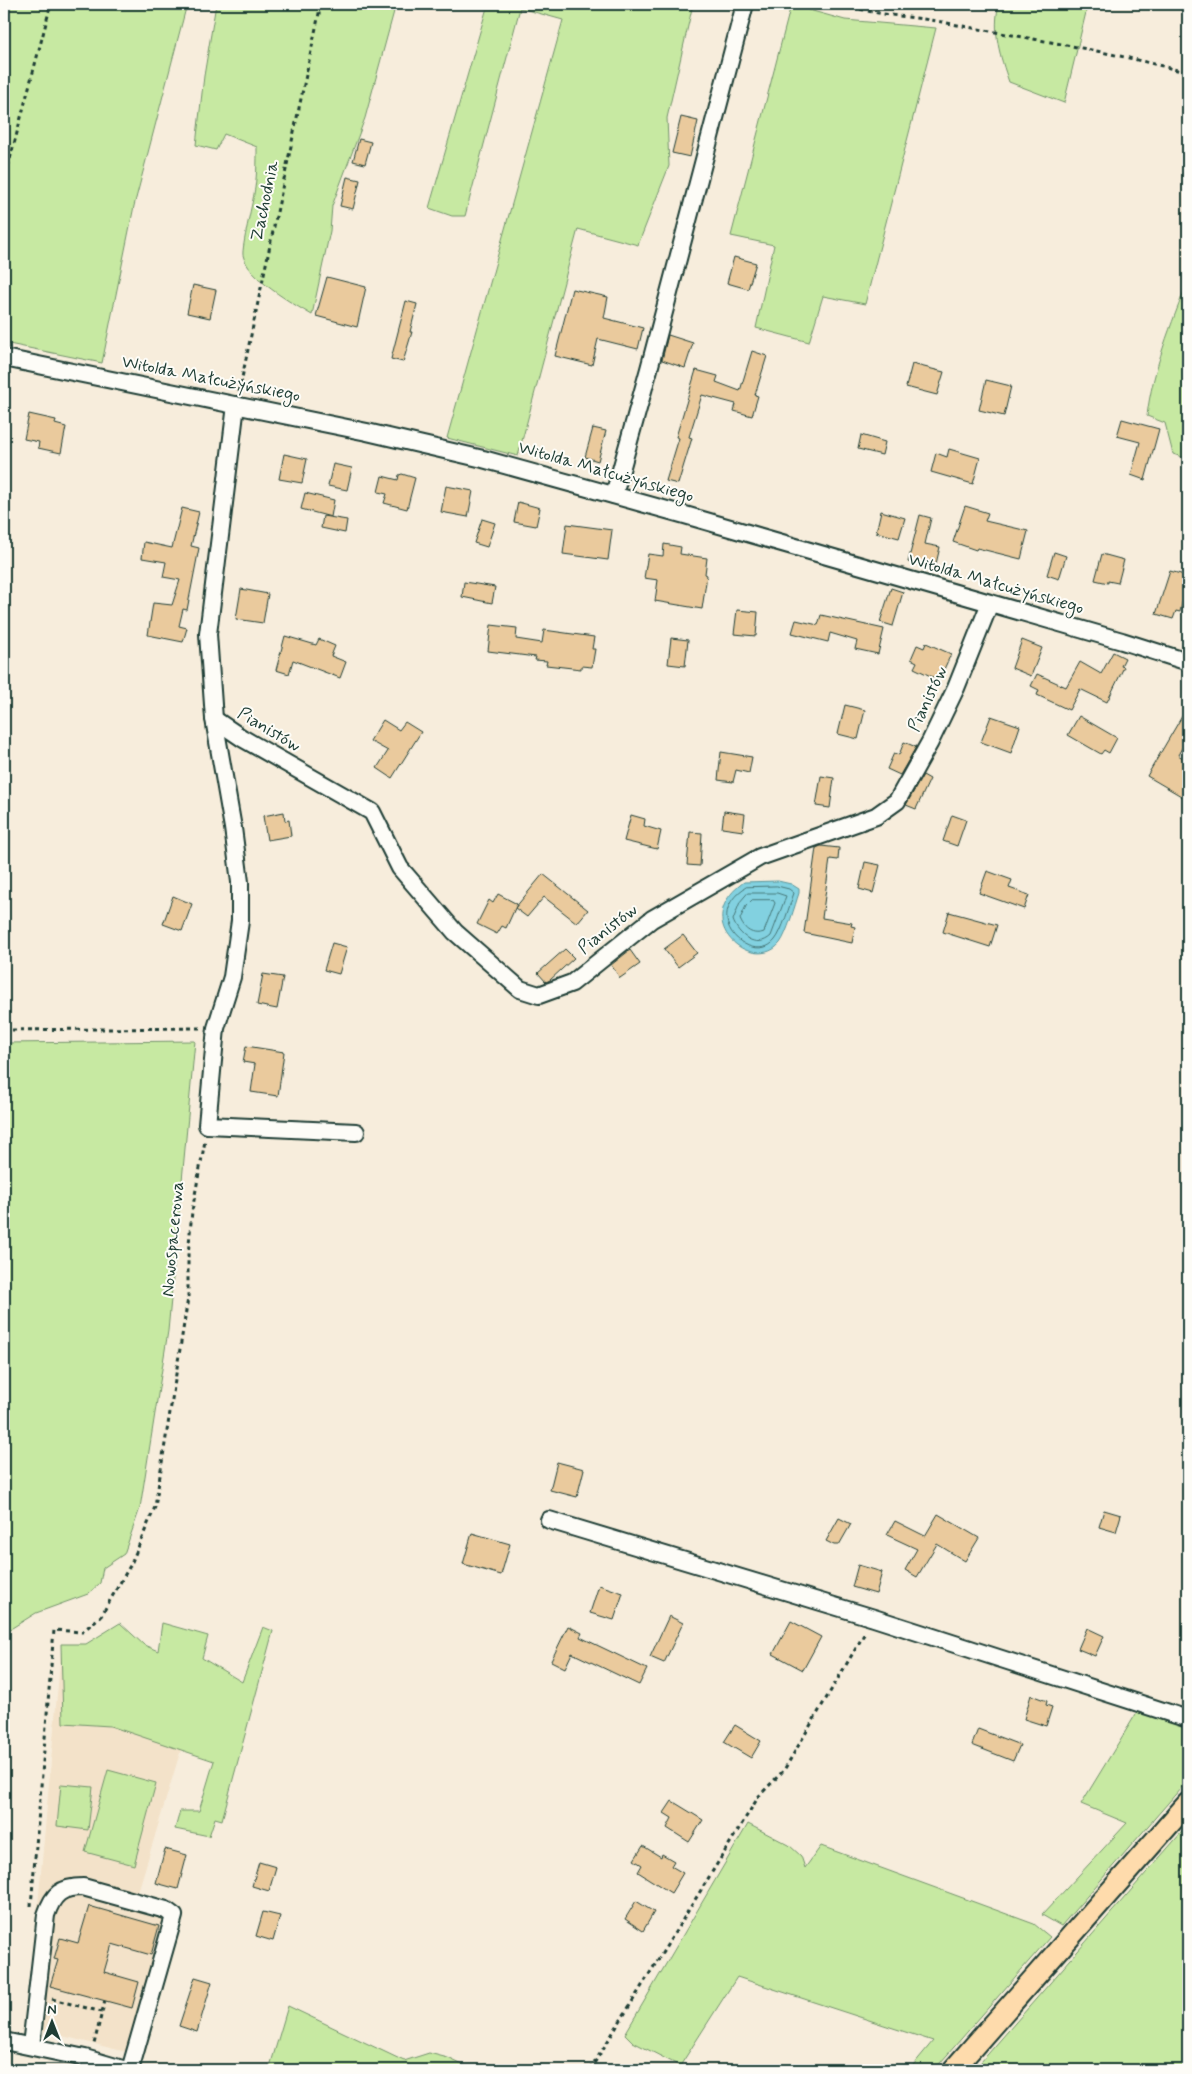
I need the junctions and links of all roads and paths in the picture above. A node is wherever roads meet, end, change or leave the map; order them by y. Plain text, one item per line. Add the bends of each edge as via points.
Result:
1 (51, 4) edge
2 (322, 4) edge
3 (745, 4) edge
4 (845, 4) edge
5 (1188, 73) edge
6 (4, 182) edge
7 (4, 358) edge
8 (236, 405) junction
9 (614, 494) junction
10 (990, 603) junction
11 (1188, 662) edge
12 (214, 719) junction
13 (216, 1028) junction
14 (4, 1030) edge
15 (207, 1125) junction
16 (356, 1132) dead end
17 (549, 1520) dead end
18 (874, 1618) junction
19 (1188, 1720) edge
20 (1188, 1803) edge
21 (30, 1916) dead end
22 (37, 1995) junction
23 (105, 2001) dead end
24 (102, 2012) junction
25 (4, 2041) edge
26 (31, 2046) junction
27 (90, 2059) junction
28 (128, 2070) edge
29 (590, 2070) edge
30 (953, 2070) edge

1 - 6 path
2 - 8 path, Zachodnia
3 - 9 street
4 - 5 path via 1095,50
7 - 8 street, Witolda Małcużyńskiego
8 - 9 street, Witolda Małcużyńskiego via 425,445
8 - 12 street via 208,634
9 - 10 street, Witolda Małcużyńskiego
10 - 11 street, Witolda Małcużyńskiego
10 - 12 street, Pianistów via 956,688 897,801 876,816 760,857 652,919 572,983 539,994 520,989 455,932 400,868 372,812
12 - 13 street via 240,882 240,922 232,977
13 - 14 path
13 - 15 street
15 - 16 street
15 - 21 path, Nowospacerowa via 192,1211 188,1298 155,1507 131,1564 101,1616 82,1632 54,1630
17 - 18 street
18 - 19 street
18 - 29 path via 784,1770 759,1796
20 - 30 main road
22 - 24 path
22 - 26 street
22 - 28 street via 46,1915 56,1895 63,1890 83,1887 172,1914 174,1919
23 - 24 path
24 - 27 path
25 - 26 street
26 - 27 street
27 - 28 street

